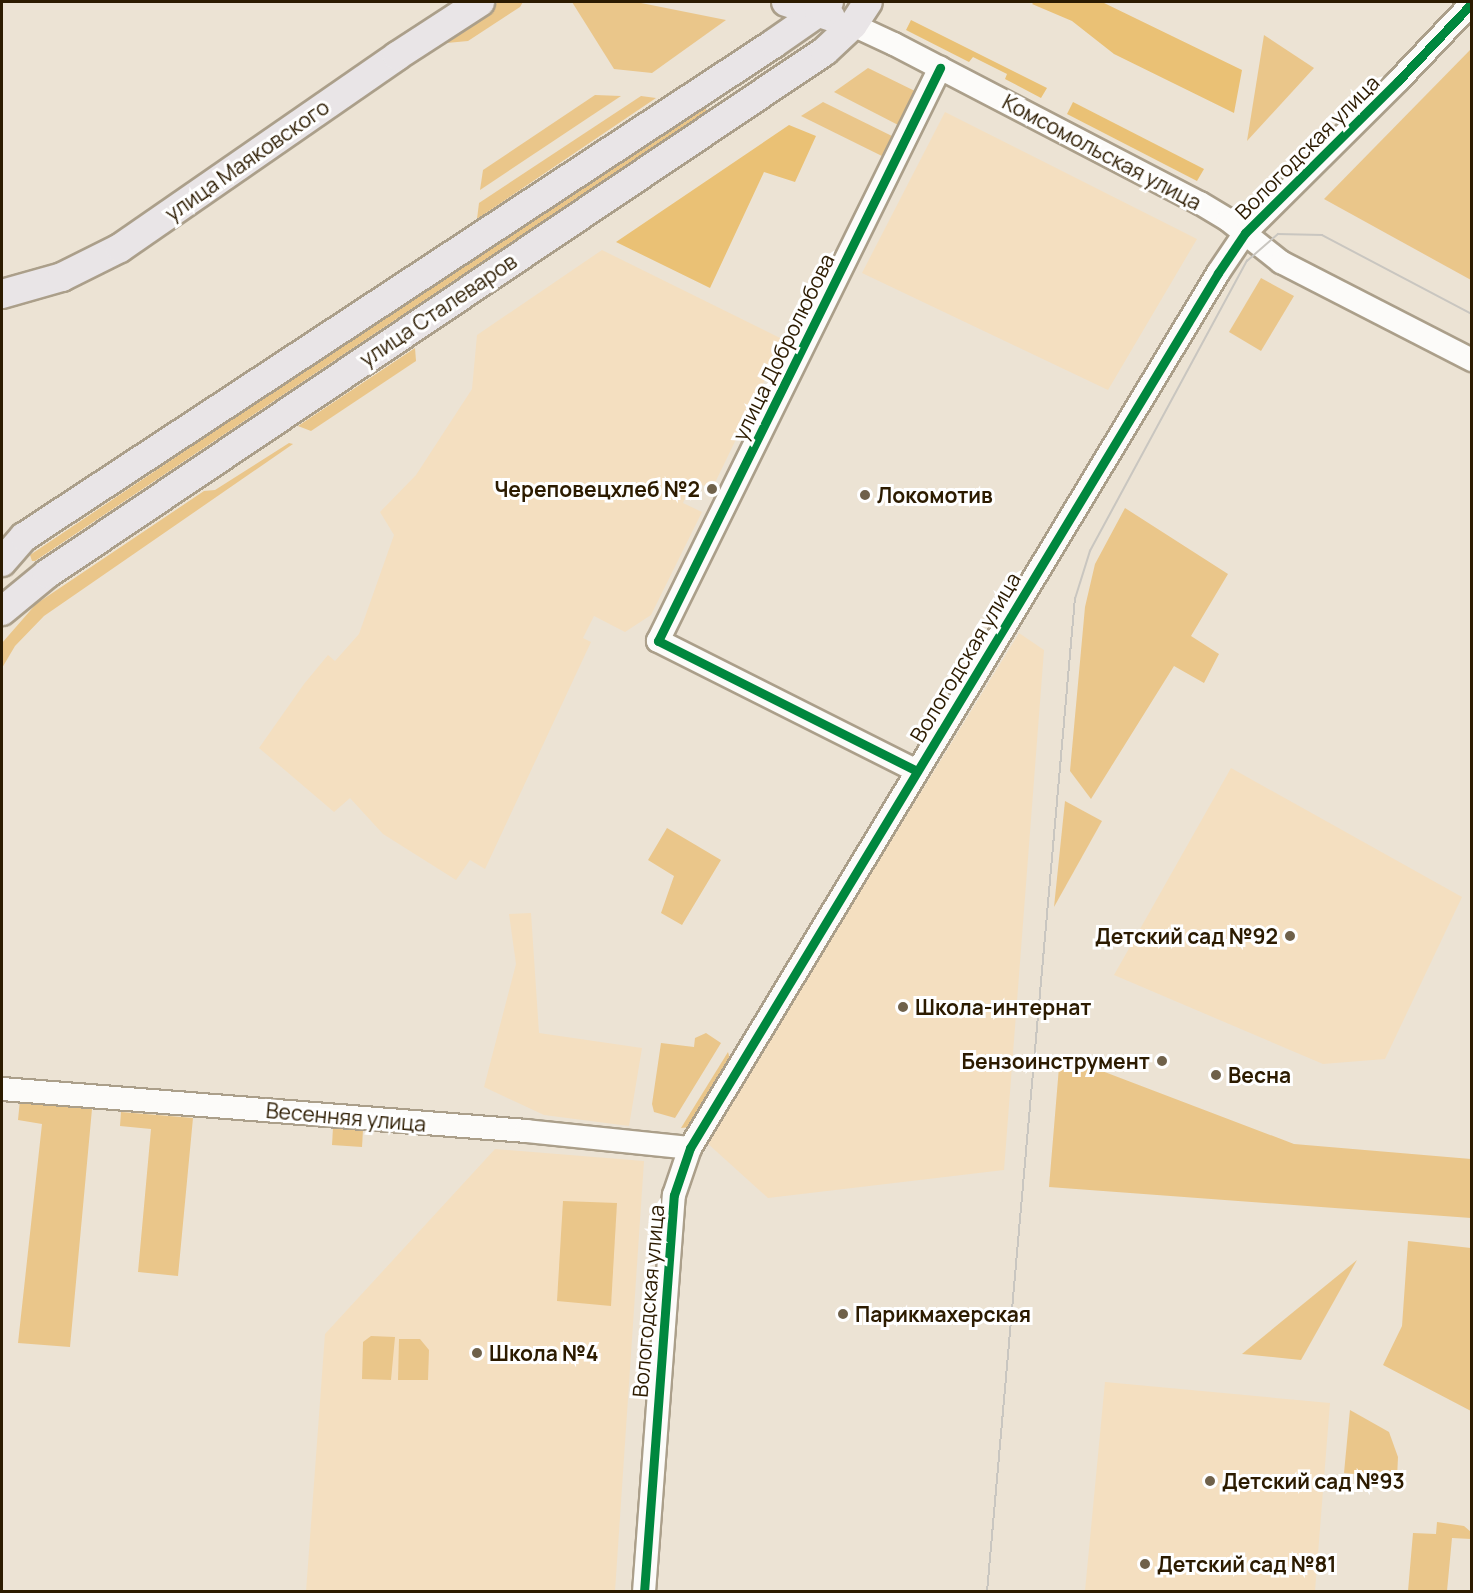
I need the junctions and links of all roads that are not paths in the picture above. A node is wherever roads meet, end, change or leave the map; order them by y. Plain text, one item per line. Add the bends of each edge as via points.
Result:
1 (480, 2) edge
2 (786, 2) edge
3 (868, 2) edge
4 (1472, 3) edge
5 (824, 7) edge
6 (852, 25) junction
7 (940, 68) junction
8 (1245, 233) junction
9 (2, 294) edge
10 (1472, 360) edge
11 (24, 537) junction
12 (2, 555) edge
13 (2, 561) edge
14 (47, 574) junction
15 (2, 600) edge
16 (2, 611) edge
17 (917, 771) junction
18 (2, 1089) edge
19 (690, 1148) junction
20 (644, 1592) edge

1 - 9 main road, улица Маяковского via 120,249 62,277
2 - 5 main road
3 - 6 main road, улица Сталеваров
4 - 8 street, Вологодская улица
5 - 6 main road
5 - 11 main road, улица Сталеваров
6 - 7 street, Комсомольская улица
6 - 14 main road, улица Сталеваров via 825,51
7 - 8 street, Комсомольская улица via 1200,203
7 - 17 street, улица Добролюбова via 658,641
8 - 10 street, Комсомольская улица via 1281,262
8 - 17 street, Вологодская улица
11 - 12 street
11 - 13 main road, улица Сталеваров
14 - 15 street
14 - 16 main road, улица Сталеваров
17 - 19 street, Вологодская улица
18 - 19 street, Весенняя улица
19 - 20 street, Вологодская улица via 674,1195

